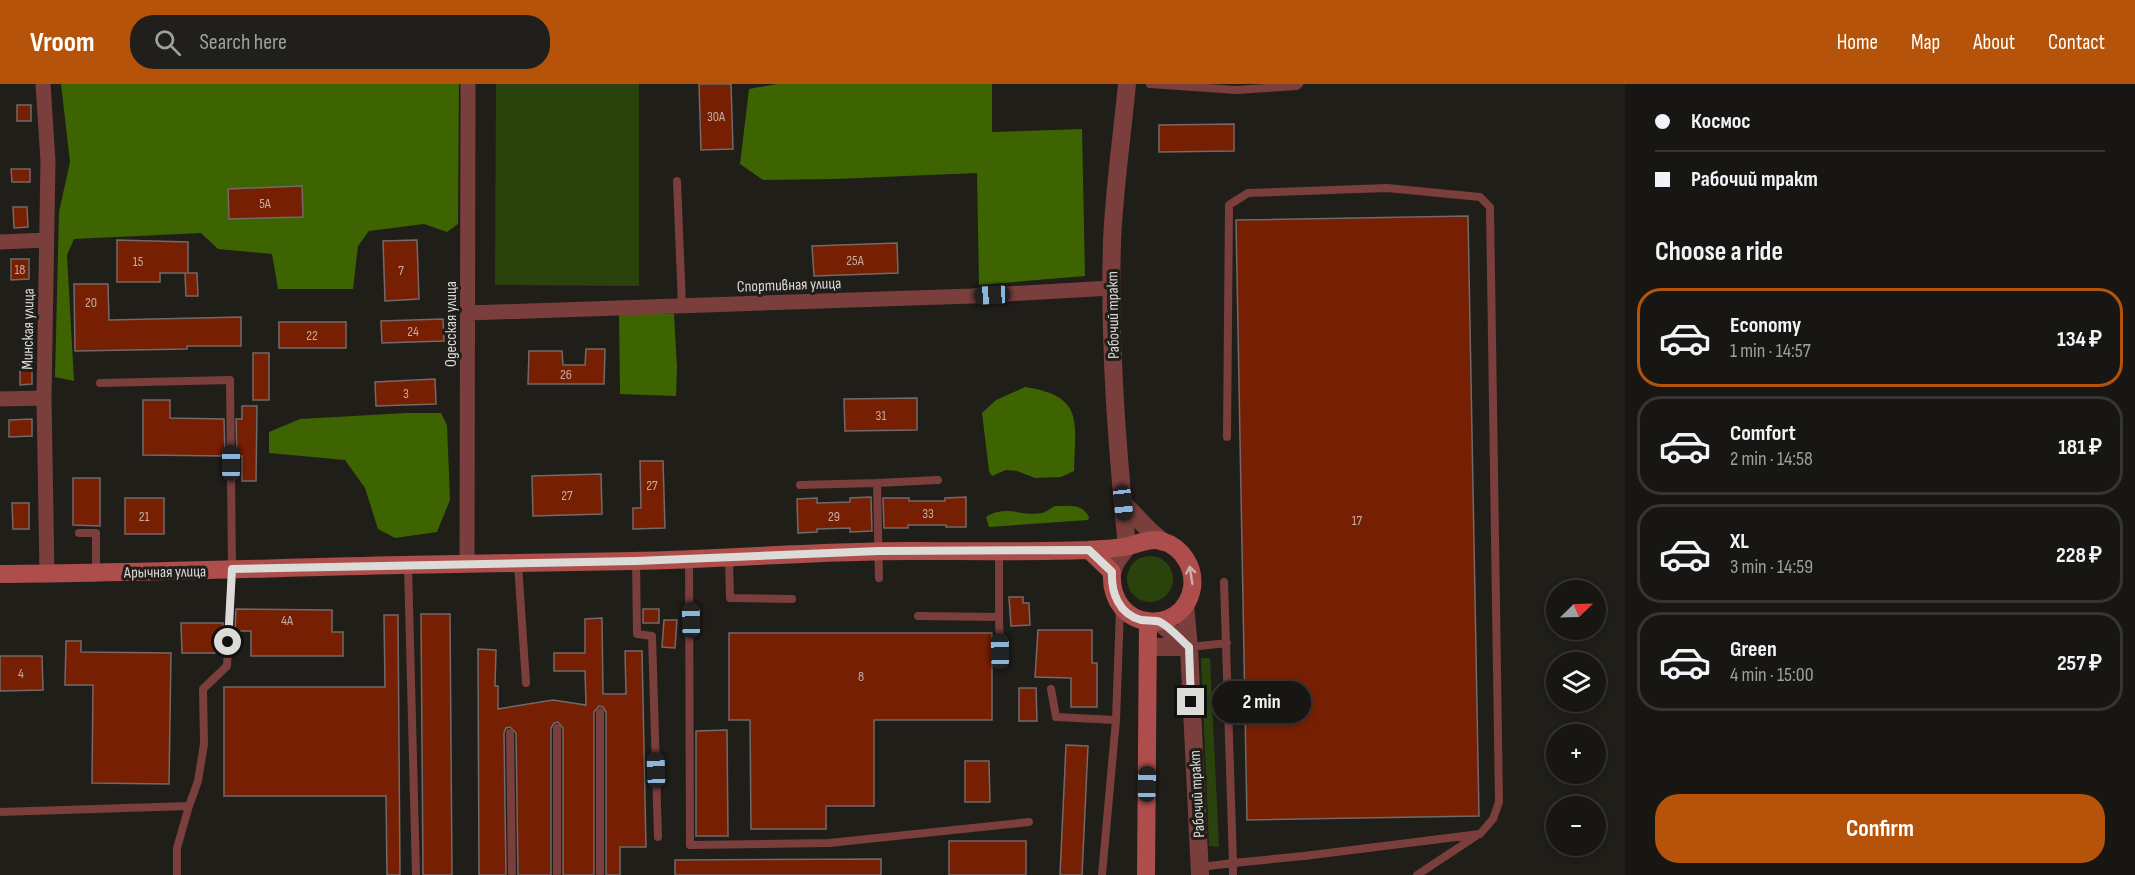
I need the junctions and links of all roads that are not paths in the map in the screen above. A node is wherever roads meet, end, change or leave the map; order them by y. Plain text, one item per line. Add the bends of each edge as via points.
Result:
1 (43, 84) edge
2 (468, 84) edge
3 (1127, 84) edge
4 (1150, 84) edge
5 (1299, 84) edge
6 (1171, 85) edge
7 (676, 181) dead end
8 (46, 240) junction
9 (0, 242) edge
10 (1111, 288) junction
11 (682, 306) junction
12 (468, 313) junction
13 (100, 383) dead end
14 (44, 398) junction
15 (0, 399) edge
16 (1227, 437) dead end
17 (938, 480) dead end
18 (877, 483) junction
19 (800, 485) dead end
20 (1123, 503) junction
21 (79, 533) dead end
22 (1163, 542) junction
23 (1127, 547) junction
24 (1089, 550) junction
25 (879, 551) junction
26 (999, 552) junction
27 (729, 557) junction
28 (689, 559) junction
29 (636, 561) junction
30 (518, 563) junction
31 (467, 564) junction
32 (408, 565) junction
33 (232, 569) junction
34 (96, 572) junction
35 (1112, 572) junction
36 (0, 574) edge
37 (47, 574) junction
38 (879, 578) dead end
39 (1224, 582) dead end
40 (792, 599) dead end
41 (1185, 605) junction
42 (1120, 606) junction
43 (918, 616) dead end
44 (999, 618) junction
45 (1153, 621) junction
46 (1227, 643) junction
47 (1148, 646) junction
48 (1189, 647) junction
49 (1000, 651) dead end
50 (526, 683) dead end
51 (1051, 689) dead end
52 (600, 712) dead end
53 (1116, 720) junction
54 (557, 728) dead end
55 (510, 733) dead end
56 (189, 806) junction
57 (0, 812) edge
58 (1029, 822) dead end
59 (1480, 834) junction
60 (658, 837) dead end
61 (1233, 862) junction
62 (1200, 871) edge
63 (177, 875) edge
64 (416, 875) edge
65 (512, 875) edge
66 (557, 875) edge
67 (600, 875) edge
68 (1102, 875) edge
69 (1146, 875) edge
70 (1233, 875) edge
71 (1417, 875) edge

1 - 8 street, Минская улица via 48,161
2 - 12 street, Одесская улица
3 - 10 street, Рабочий тракт
4 - 6 lane
5 - 6 lane via 1236,90
7 - 11 lane
8 - 9 street
8 - 14 street, Минская улица
10 - 11 street, Спортивная улица
10 - 20 street, Рабочий тракт
11 - 12 street, Спортивная улица
12 - 31 street, Одесская улица
13 - 33 lane via 230,380
14 - 15 street
14 - 37 street, Минская улица
16 - 59 lane via 1229,205 1248,193 1386,188 1480,197 1490,207 1499,802 1493,819
17 - 18 lane
18 - 19 lane
18 - 25 lane
20 - 22 street
20 - 23 street, Рабочий тракт
21 - 34 lane via 96,533
22 - 23 main road via 1152,540
41 -> 22 main road, Рабочий тракт via 1193,584 1192,573 1182,553
23 - 24 main road, Арычная улица
23 - 35 street
24 - 26 main road, Арычная улица
24 - 35 main road
25 - 26 main road, Арычная улица
25 - 27 main road, Арычная улица
25 - 38 lane
26 - 44 lane
27 - 28 main road, Арычная улица
27 - 40 lane via 730,598
28 - 29 main road, Арычная улица
28 - 58 lane via 690,845 829,843
29 - 30 main road, Арычная улица
29 - 60 lane via 637,634 652,636
30 - 31 main road, Арычная улица
30 - 50 lane
31 - 32 main road, Арычная улица
32 - 33 main road, Арычная улица
32 - 64 lane
33 - 34 main road, Арычная улица
33 - 56 lane via 227,666 203,689 204,744
34 - 37 main road, Арычная улица
35 - 42 main road via 1111,584
36 - 37 main road, Арычная улица
39 - 46 lane
41 - 45 main road via 1178,613
41 - 48 street, Рабочий тракт
42 - 45 main road via 1137,619
42 - 53 lane
43 - 44 lane
44 - 49 lane
45 - 47 main road
45 - 48 street
46 - 48 lane
46 - 61 lane
47 - 48 street
47 - 69 main road
48 - 62 street, Рабочий тракт
51 - 53 lane via 1056,717
52 - 67 lane
53 - 68 lane
54 - 66 lane
55 - 65 lane
56 - 57 lane
56 - 63 lane via 177,848
59 - 61 lane
59 - 71 lane
61 - 62 lane
61 - 70 lane

